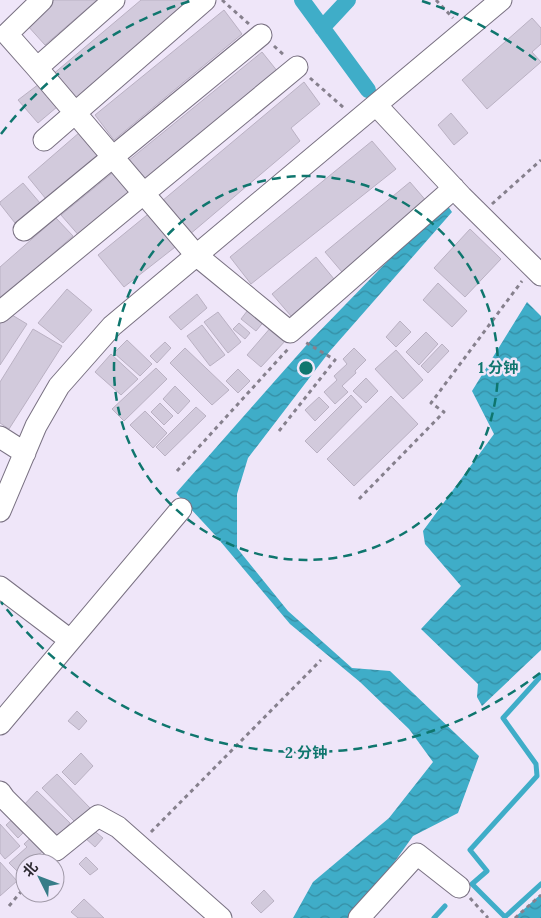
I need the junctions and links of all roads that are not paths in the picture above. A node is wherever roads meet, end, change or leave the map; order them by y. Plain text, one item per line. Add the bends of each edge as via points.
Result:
1 (42, 0) edge
2 (114, 0) edge
3 (205, 0) edge
4 (501, 0) edge
5 (261, 34) dead end
6 (297, 67) dead end
7 (37, 68) junction
8 (376, 106) junction
9 (75, 113) junction
10 (44, 140) dead end
11 (113, 157) junction
12 (454, 188) junction
13 (144, 194) junction
14 (24, 230) dead end
15 (196, 255) junction
16 (537, 271) edge
17 (0, 312) edge
18 (0, 437) edge
19 (24, 453) junction
20 (181, 509) dead end
21 (0, 511) edge
22 (0, 587) edge
23 (70, 640) junction
24 (0, 724) edge
25 (0, 792) edge
26 (459, 887) road end
27 (221, 918) edge
28 (359, 918) edge

1 - 7 street via 7,34
2 - 7 street
3 - 9 street
4 - 8 street
5 - 11 street
6 - 13 street
7 - 9 street
8 - 12 street
8 - 15 street
9 - 10 street
9 - 11 street
11 - 13 street
11 - 14 street
12 - 15 street via 294,335
12 - 16 street
13 - 15 street
13 - 17 street
15 - 19 street via 112,326 59,386
18 - 19 street
19 - 21 street
20 - 23 street
22 - 23 street
23 - 24 street
25 - 27 street via 56,850 98,816 118,827
26 - 28 street via 417,854

